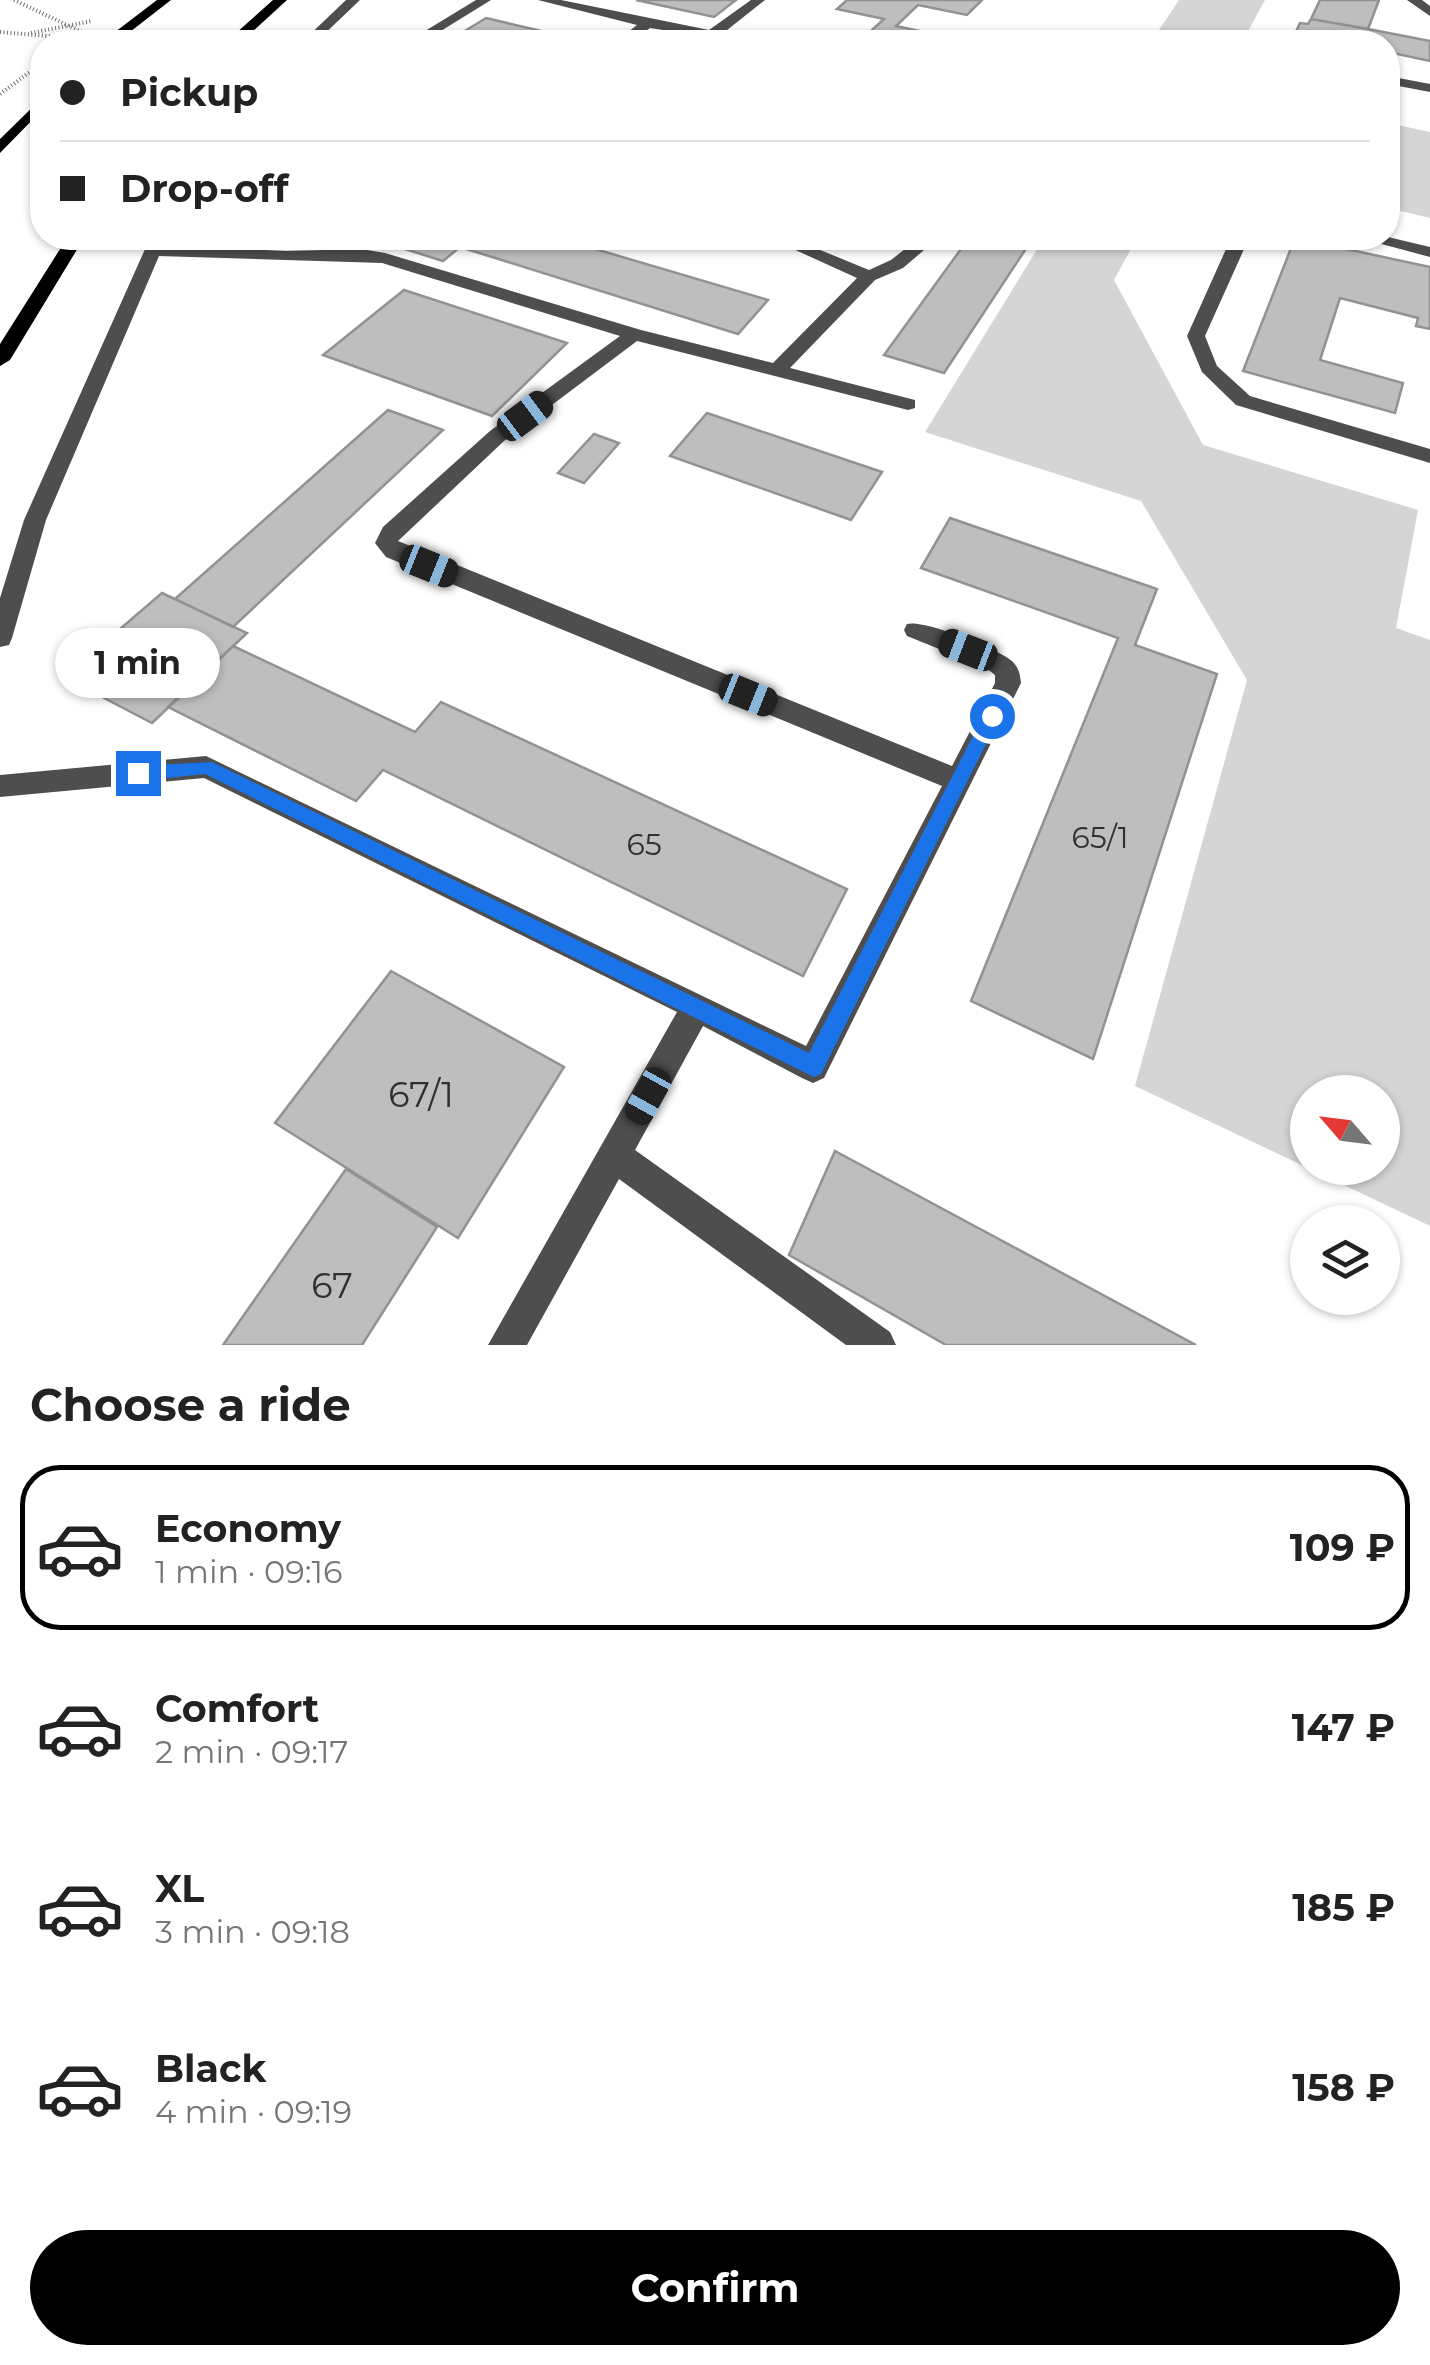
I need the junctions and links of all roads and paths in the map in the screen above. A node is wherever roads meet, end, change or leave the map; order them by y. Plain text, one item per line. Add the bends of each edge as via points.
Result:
1 (14, 0) edge
2 (165, 0) edge
3 (281, 0) edge
4 (354, 0) edge
5 (485, 0) edge
6 (544, 0) edge
7 (759, 0) edge
8 (1414, 0) edge
9 (1430, 12) edge
10 (105, 19) dead end
11 (648, 24) junction
12 (69, 25) junction
13 (43, 30) edge
14 (78, 30) edge
15 (126, 30) edge
16 (247, 30) edge
17 (322, 30) edge
18 (434, 30) edge
19 (639, 30) edge
20 (678, 30) edge
21 (716, 30) edge
22 (30, 32) edge
23 (22, 34) junction
24 (0, 35) edge
25 (30, 35) edge
26 (30, 72) edge
27 (1400, 82) edge
28 (1430, 88) edge
29 (0, 94) edge
30 (30, 115) edge
31 (0, 148) edge
32 (1400, 245) edge
33 (68, 250) edge
34 (152, 250) edge
35 (220, 250) edge
36 (805, 250) edge
37 (915, 250) edge
38 (1235, 250) edge
39 (1430, 252) edge
40 (869, 276) junction
41 (634, 334) junction
42 (0, 360) edge
43 (778, 369) junction
44 (908, 404) dead end
45 (1430, 456) edge
46 (916, 630) dead end
47 (0, 638) edge
48 (960, 781) junction
49 (0, 786) edge
50 (697, 1006) junction
51 (614, 1156) junction
52 (507, 1345) edge
53 (876, 1345) edge

1 - 12 path
2 - 15 main road
3 - 16 main road
4 - 17 lane
5 - 18 lane
6 - 11 lane
7 - 21 lane
8 - 9 lane
10 - 12 path
11 - 19 lane
11 - 20 lane
12 - 13 path
12 - 14 path
22 - 23 path
23 - 24 path
23 - 25 path
26 - 29 path
27 - 28 lane
30 - 31 main road
32 - 39 lane
33 - 42 main road
34 - 47 lane via 35,520
35 - 41 lane via 385,258
36 - 40 lane
37 - 40 lane
38 - 45 lane via 1196,336 1226,390 1253,405
40 - 43 lane
41 - 43 lane
41 - 48 lane via 497,436 391,533 388,548
43 - 44 lane
46 - 48 lane via 1007,671 1008,683
48 - 50 lane via 814,1066
49 - 50 lane via 206,767
50 - 51 lane
51 - 52 lane
51 - 53 lane

